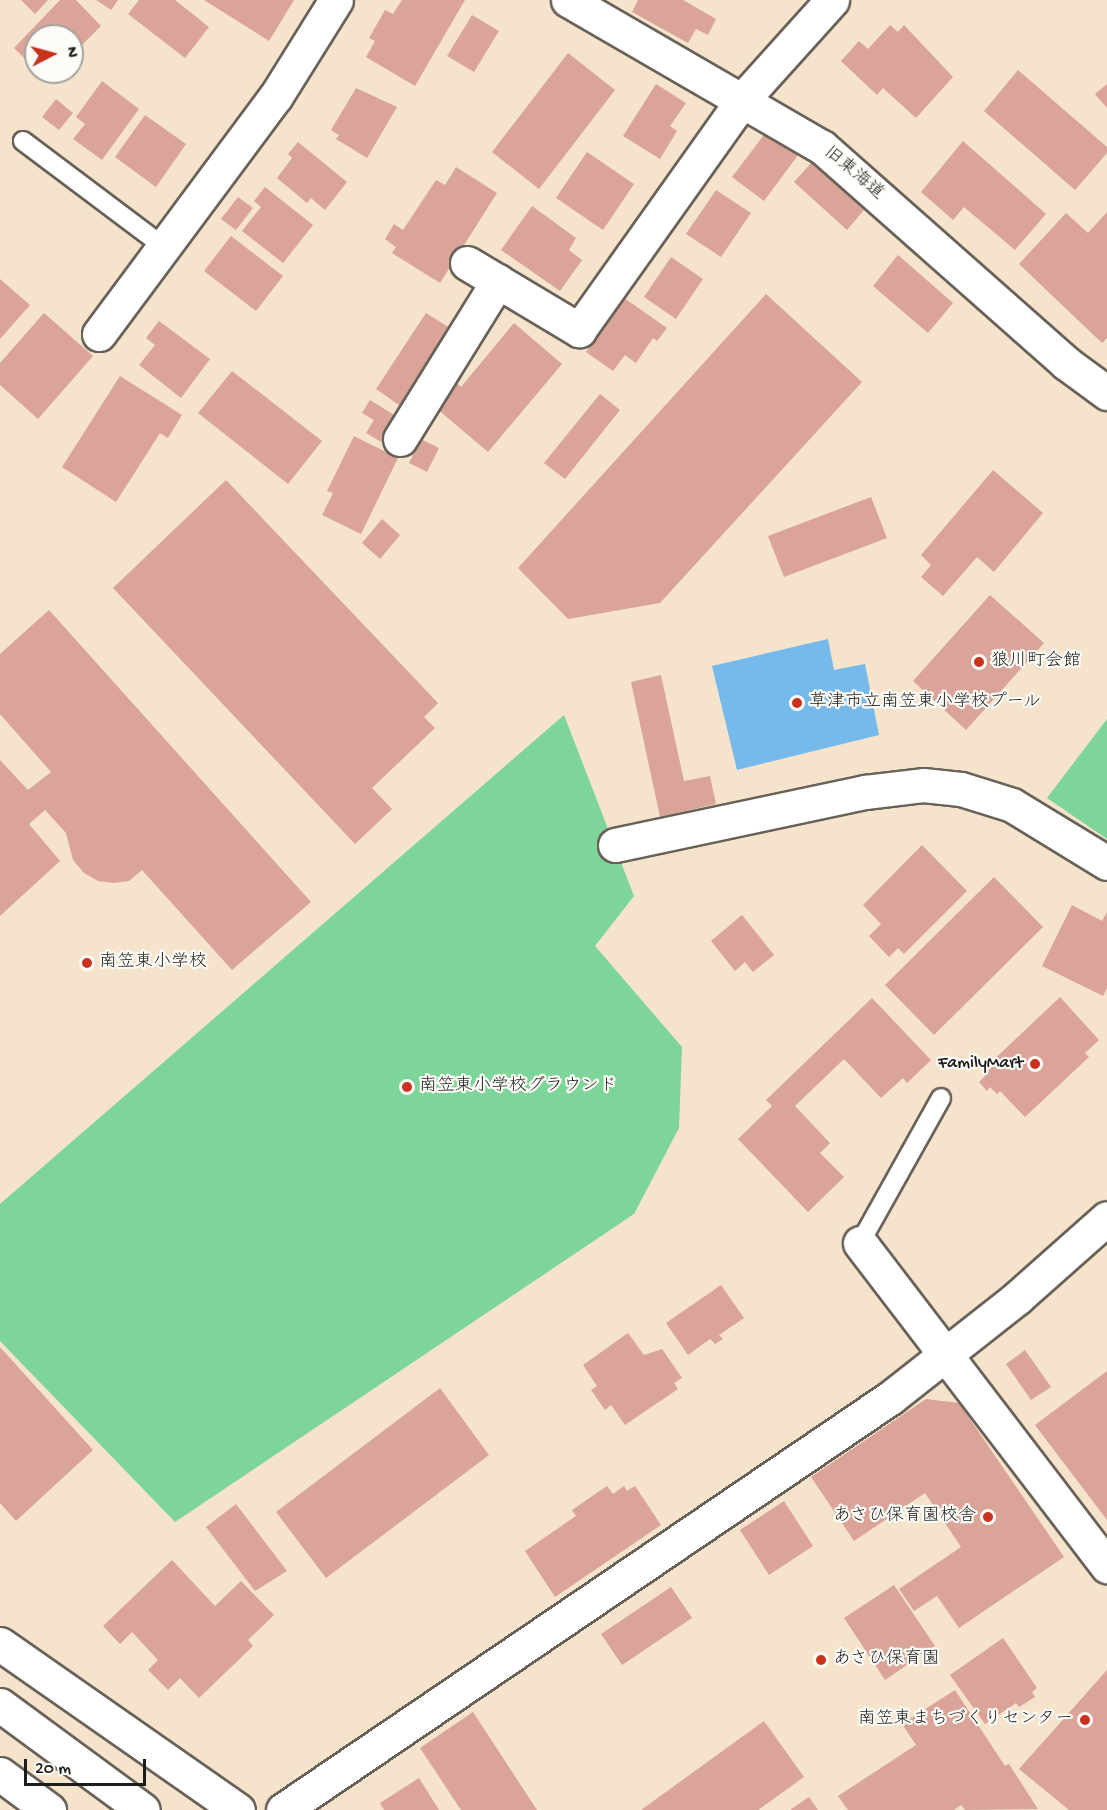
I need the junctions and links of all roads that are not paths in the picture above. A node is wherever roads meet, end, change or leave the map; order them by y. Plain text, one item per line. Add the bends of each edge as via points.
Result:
1 (336, 0) edge
2 (568, 0) edge
3 (832, 0) edge
4 (743, 99) junction
5 (23, 141) dead end
6 (163, 246) junction
7 (467, 263) dead end
8 (498, 281) junction
9 (99, 334) dead end
10 (1107, 393) edge
11 (400, 439) dead end
12 (615, 845) dead end
13 (1107, 863) edge
14 (941, 1098) dead end
15 (1107, 1218) edge
16 (860, 1243) joint
17 (946, 1351) junction
18 (1107, 1566) edge
19 (0, 1644) edge
20 (0, 1705) edge
21 (0, 1774) edge
22 (49, 1810) edge
23 (142, 1810) edge
24 (237, 1810) edge
25 (283, 1810) edge

1 - 6 main road via 276,96
2 - 4 main road, 旧東海道
3 - 4 main road
4 - 8 main road via 579,330
4 - 10 main road, 旧東海道 via 822,147 1066,363
5 - 6 lane
6 - 9 main road
7 - 8 main road
8 - 11 main road
12 - 13 main road via 865,792 923,785 961,789 1012,804
14 - 16 lane
15 - 17 main road via 1017,1298
16 - 17 main road
17 - 18 main road
17 - 25 main road via 890,1398
19 - 24 main road
20 - 23 main road
21 - 22 main road

